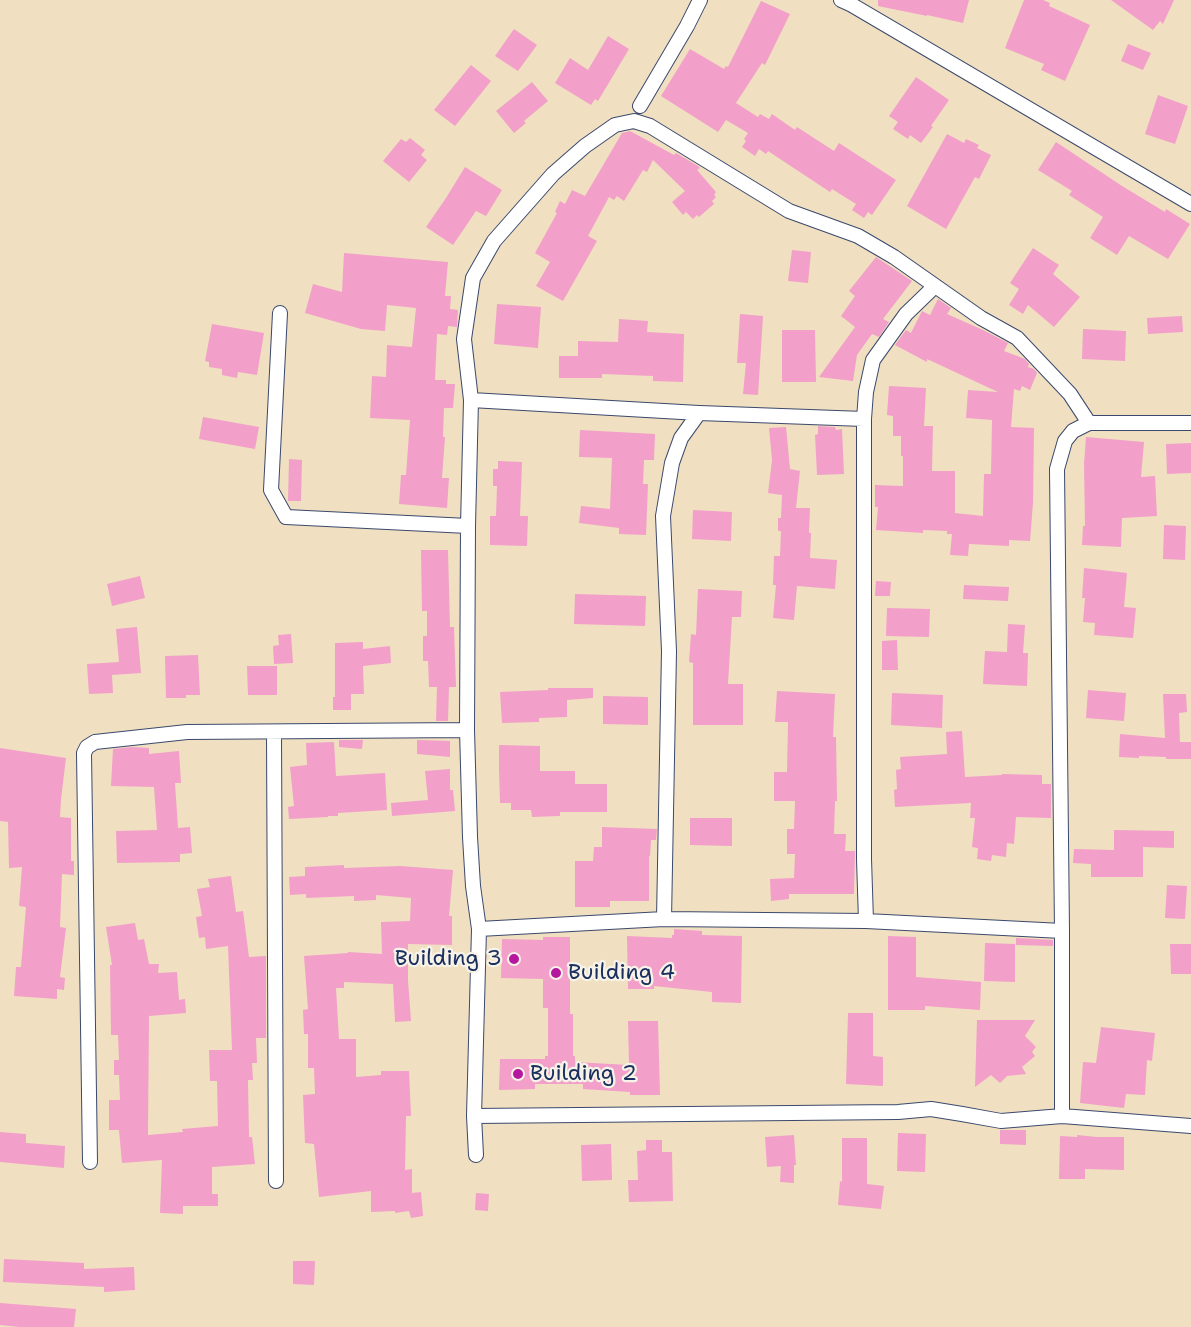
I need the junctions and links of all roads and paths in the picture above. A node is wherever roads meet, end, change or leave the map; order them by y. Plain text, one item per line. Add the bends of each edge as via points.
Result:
1 (700, 0) edge
2 (849, 2) edge
3 (640, 106) dead end
4 (1191, 204) edge
5 (935, 286) junction
6 (280, 313) dead end
7 (471, 400) junction
8 (699, 413) junction
9 (864, 419) junction
10 (1089, 423) junction
11 (1191, 423) edge
12 (468, 526) junction
13 (467, 730) junction
14 (274, 733) junction
15 (664, 920) junction
16 (866, 921) junction
17 (478, 930) junction
18 (1062, 931) junction
19 (474, 1116) junction
20 (1062, 1116) junction
21 (1191, 1126) edge
22 (476, 1155) dead end
23 (90, 1162) dead end
24 (276, 1181) dead end

1 - 3 street
2 - 4 street
5 - 7 street via 858,236 789,211 650,126 634,121 615,125 553,174 494,242 473,278 464,339
5 - 9 street via 906,314 873,360
5 - 10 street via 1017,338 1070,394
6 - 12 street via 271,490 286,517
7 - 8 street
7 - 12 street
8 - 9 street
8 - 15 street via 681,438 672,463 663,516 669,651
9 - 16 street
10 - 11 street
10 - 18 street via 1073,431 1065,441 1057,469
12 - 13 street
13 - 14 street
13 - 17 street
14 - 23 street via 187,732 95,742 84,753
14 - 24 street
15 - 16 street
15 - 17 street
16 - 18 street
17 - 19 street
18 - 20 street
19 - 20 street via 930,1109 1001,1121
19 - 22 street
20 - 21 street

